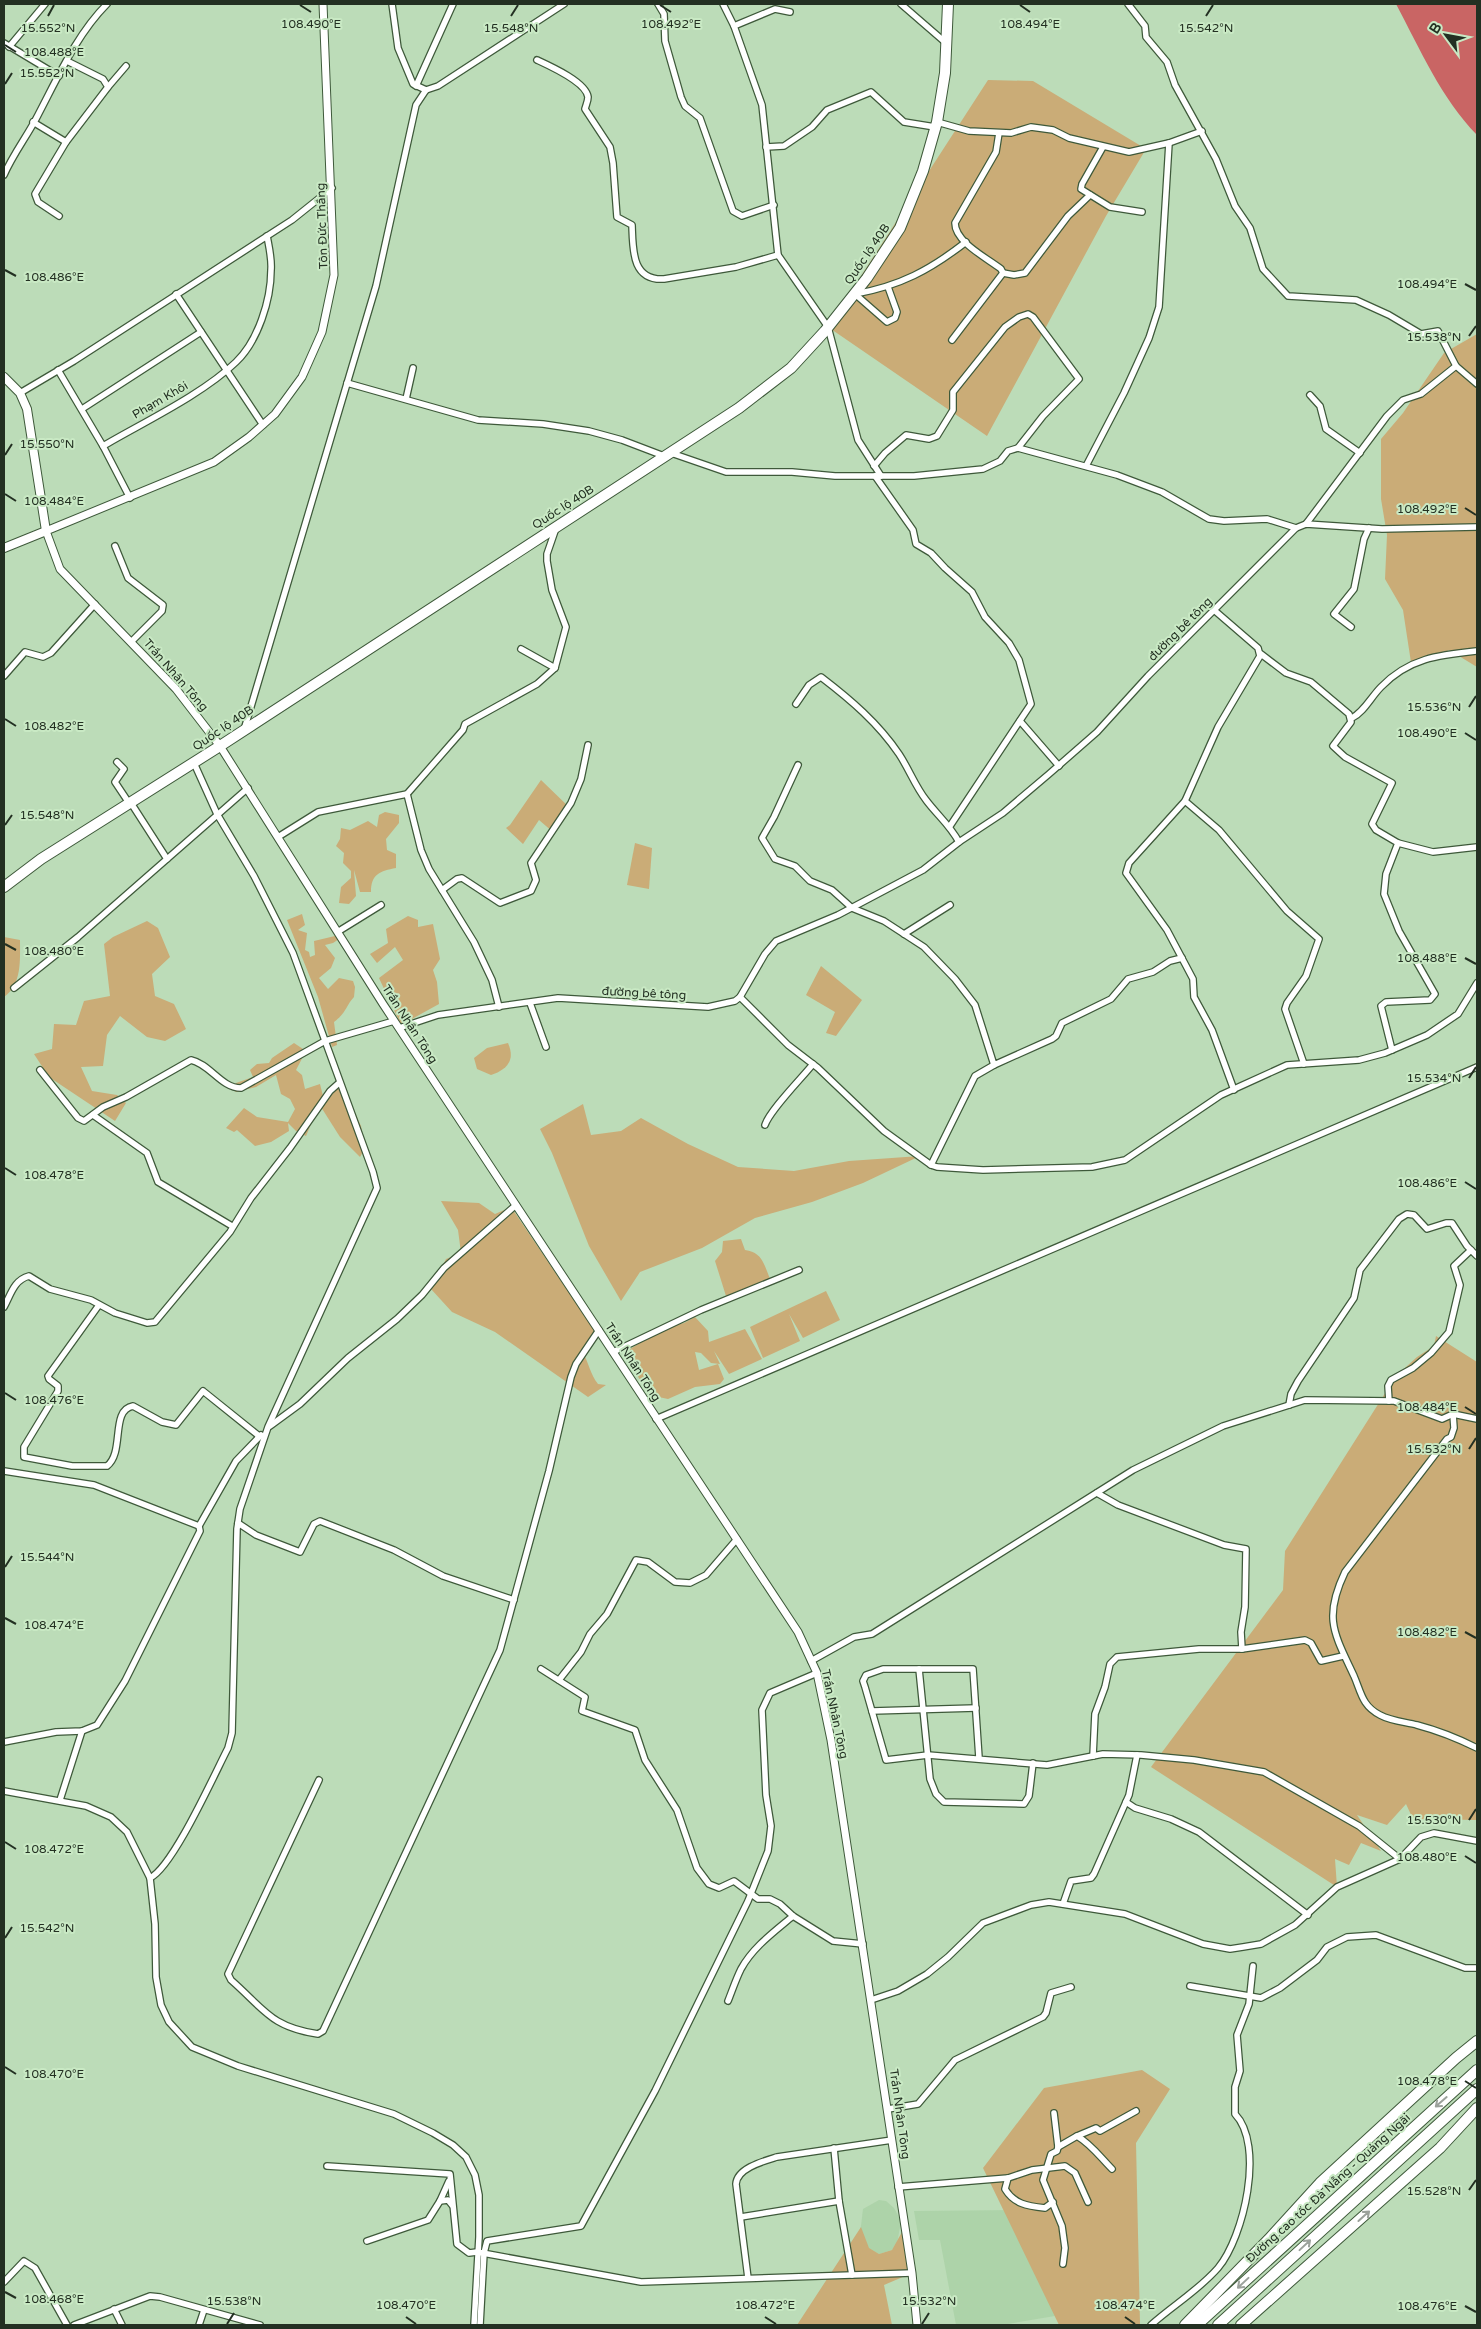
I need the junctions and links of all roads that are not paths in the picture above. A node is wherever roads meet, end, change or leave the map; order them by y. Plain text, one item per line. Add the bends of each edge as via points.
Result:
1 (46, 4) edge
2 (107, 4) edge
3 (323, 4) edge
4 (392, 4) edge
5 (453, 4) edge
6 (564, 4) edge
7 (658, 4) edge
8 (723, 4) edge
9 (901, 4) edge
10 (948, 4) edge
11 (1128, 4) edge
12 (790, 12) dead end
13 (734, 26) junction
14 (947, 43) junction
15 (6, 45) edge
16 (537, 60) dead end
17 (67, 61) junction
18 (126, 66) dead end
19 (59, 76) junction
20 (416, 86) junction
21 (108, 87) junction
22 (426, 90) junction
23 (33, 122) junction
24 (936, 124) junction
25 (1202, 131) junction
26 (999, 133) junction
27 (66, 142) junction
28 (1169, 142) junction
29 (1103, 146) junction
30 (766, 148) junction
31 (4, 175) edge
32 (332, 188) junction
33 (1090, 195) junction
34 (774, 206) junction
35 (1142, 212) dead end
36 (59, 216) dead end
37 (266, 236) junction
38 (966, 242) junction
39 (778, 255) junction
40 (1003, 273) junction
41 (888, 286) junction
42 (176, 294) junction
43 (855, 294) junction
44 (828, 327) junction
45 (201, 332) junction
46 (952, 340) dead end
47 (1456, 366) junction
48 (413, 368) dead end
49 (58, 370) junction
50 (226, 370) junction
51 (4, 378) edge
52 (348, 383) junction
53 (1477, 384) edge
54 (20, 393) junction
55 (1310, 395) dead end
56 (406, 398) junction
57 (82, 409) junction
58 (263, 425) junction
59 (103, 446) junction
60 (1018, 448) junction
61 (1360, 453) junction
62 (666, 454) junction
63 (874, 466) junction
64 (1086, 466) junction
65 (878, 476) junction
66 (130, 498) junction
67 (1306, 524) junction
68 (557, 526) junction
69 (1477, 527) edge
70 (1296, 528) junction
71 (1369, 528) junction
72 (46, 531) junction
73 (115, 546) dead end
74 (4, 548) edge
75 (95, 604) junction
76 (1214, 610) junction
77 (1351, 627) dead end
78 (132, 641) junction
79 (521, 649) dead end
80 (1477, 651) edge
81 (1261, 654) junction
82 (556, 668) junction
83 (4, 676) edge
84 (796, 704) dead end
85 (1352, 718) junction
86 (1020, 721) junction
87 (244, 730) junction
88 (588, 745) dead end
89 (220, 746) junction
90 (118, 762) dead end
91 (194, 763) junction
92 (798, 765) dead end
93 (1059, 766) junction
94 (248, 788) junction
95 (407, 794) junction
96 (1185, 801) junction
97 (130, 803) junction
98 (217, 814) junction
99 (950, 826) junction
100 (278, 837) junction
101 (959, 842) junction
102 (1398, 843) junction
103 (1477, 847) edge
104 (167, 859) junction
105 (4, 888) edge
106 (442, 890) junction
107 (381, 905) dead end
108 (950, 905) dead end
109 (852, 908) junction
110 (339, 932) junction
111 (904, 934) junction
112 (1182, 958) junction
113 (1477, 983) edge
114 (14, 988) dead end
115 (740, 997) junction
116 (530, 1003) junction
117 (499, 1007) junction
118 (394, 1021) junction
119 (399, 1028) junction
120 (325, 1041) junction
121 (546, 1047) dead end
122 (1392, 1050) junction
123 (814, 1064) junction
124 (1304, 1064) junction
125 (994, 1065) junction
126 (1477, 1068) edge
127 (40, 1070) dead end
128 (339, 1082) junction
129 (1234, 1090) junction
130 (93, 1115) junction
131 (765, 1125) dead end
132 (931, 1165) junction
133 (516, 1205) junction
134 (232, 1226) junction
135 (1470, 1250) junction
136 (1477, 1256) edge
137 (799, 1270) dead end
138 (99, 1305) junction
139 (4, 1307) edge
140 (599, 1330) junction
141 (613, 1352) junction
142 (1389, 1401) junction
143 (1290, 1405) junction
144 (1453, 1414) junction
145 (656, 1418) junction
146 (1477, 1419) edge
147 (268, 1429) junction
148 (259, 1436) junction
149 (4, 1471) edge
150 (1096, 1493) junction
151 (238, 1523) junction
152 (199, 1526) junction
153 (738, 1539) junction
154 (514, 1600) junction
155 (1242, 1650) junction
156 (1343, 1656) junction
157 (812, 1661) junction
158 (541, 1669) dead end
159 (920, 1669) junction
160 (817, 1673) junction
161 (559, 1680) junction
162 (976, 1708) junction
163 (872, 1711) junction
164 (924, 1711) junction
165 (82, 1731) junction
166 (4, 1742) edge
167 (1477, 1748) edge
168 (1137, 1754) junction
169 (928, 1755) junction
170 (1093, 1756) junction
171 (979, 1758) junction
172 (1034, 1764) junction
173 (318, 1780) dead end
174 (4, 1791) edge
175 (60, 1800) junction
176 (1126, 1802) junction
177 (1477, 1841) edge
178 (1400, 1859) junction
179 (150, 1878) junction
180 (751, 1894) junction
181 (1063, 1904) junction
182 (1308, 1915) junction
183 (793, 1916) junction
184 (863, 1944) junction
185 (1253, 1966) dead end
186 (1477, 1968) edge
187 (1190, 1986) dead end
188 (1071, 1987) dead end
189 (1250, 1998) junction
190 (871, 2000) junction
191 (728, 2001) dead end
192 (1477, 2041) edge
193 (1477, 2070) edge
194 (1477, 2089) edge
195 (1477, 2108) edge
196 (888, 2109) junction
197 (1136, 2110) dead end
198 (1054, 2113) dead end
199 (1076, 2136) junction
200 (892, 2140) junction
201 (1058, 2147) junction
202 (834, 2148) junction
203 (327, 2166) dead end
204 (1047, 2169) junction
205 (1112, 2169) dead end
206 (1008, 2178) junction
207 (450, 2179) junction
208 (898, 2187) junction
209 (440, 2201) junction
210 (839, 2201) junction
211 (1053, 2202) junction
212 (1088, 2202) dead end
213 (452, 2205) junction
214 (741, 2218) junction
215 (366, 2240) dead end
216 (480, 2253) junction
217 (1062, 2264) dead end
218 (912, 2273) junction
219 (852, 2275) junction
220 (748, 2278) junction
221 (4, 2282) edge
222 (114, 2309) junction
223 (204, 2310) junction
224 (67, 2325) edge
225 (74, 2325) edge
226 (122, 2325) edge
227 (199, 2325) edge
228 (260, 2325) edge
229 (474, 2325) edge
230 (480, 2325) edge
231 (917, 2325) edge
232 (1151, 2325) edge
233 (1184, 2325) edge
234 (1197, 2325) edge
235 (1218, 2325) edge
236 (1240, 2325) edge

1 - 15 street
2 - 17 street via 90,23
3 - 32 street, Tôn Đức Thắng
4 - 20 street via 398,48
5 - 20 street
6 - 22 street via 438,86
7 - 34 street via 664,14 665,40 681,97 685,106 700,118 733,211 742,216
8 - 13 street
9 - 14 street
10 - 14 highway, Quốc lộ 40B
11 - 25 street via 1145,26 1146,37 1167,62 1175,85
12 - 13 street via 775,9
13 - 30 street via 762,105
14 - 24 highway, Quốc lộ 40B
15 - 19 street
16 - 39 street via 570,78 586,92 585,109 610,147 617,217 632,225 637,267 653,279 664,279 736,268
17 - 19 street
17 - 21 street via 103,79
18 - 21 street
19 - 23 street
20 - 22 street
21 - 27 street
22 - 52 street via 416,106 376,286
23 - 27 street
23 - 31 street
24 - 26 street
24 - 30 street via 904,122 871,92 827,110 812,127 784,146
24 - 43 highway, Quốc lộ 40B via 923,171 900,228
25 - 28 street
25 - 47 street via 1235,206 1250,228 1263,269 1288,296 1356,300 1421,334 1438,332
26 - 29 street via 1030,127 1053,130 1069,138
26 - 38 street via 996,152 955,224
27 - 36 street via 35,194 38,202
28 - 29 street via 1128,152
28 - 64 street via 1159,306 1149,338 1124,393
29 - 33 street via 1081,187
30 - 34 street
32 - 37 street
32 - 58 street, Tôn Đức Thắng via 334,275 322,332 296,388
33 - 35 street via 1110,207
33 - 40 street via 1068,216 1025,274
34 - 39 street
37 - 42 street
37 - 50 street, Phạm Khôi via 272,270 263,310 247,350
38 - 40 street via 1001,268
38 - 41 street via 925,271
39 - 44 street
40 - 46 street
41 - 43 street
41 - 43 street via 897,312 895,318 887,322
42 - 45 street
42 - 49 street
43 - 44 highway, Quốc lộ 40B
44 - 62 highway, Quốc lộ 40B via 791,368 739,408
44 - 63 street via 858,440
45 - 50 street
45 - 57 street
47 - 53 street
47 - 61 street via 1421,394 1403,400
48 - 56 street
49 - 54 street
49 - 57 street
50 - 58 street
50 - 59 street, Phạm Khôi via 213,381
51 - 54 main road
52 - 56 street
52 - 87 street
54 - 72 main road via 27,409
55 - 61 street via 1320,406 1326,429
56 - 62 street via 478,420 589,431
57 - 59 street
58 - 66 street, Tôn Đức Thắng via 214,462
59 - 66 street
60 - 63 street via 1079,379 1028,314 1005,327 953,392 953,410 937,436 929,439 906,435
60 - 64 street
60 - 65 street via 1008,451 1000,461 983,469 952,474
61 - 67 street
62 - 65 street via 726,472
62 - 68 highway, Quốc lộ 40B
63 - 65 street
64 - 70 street via 1162,492 1209,519 1267,519
65 - 86 street via 913,530 916,544 931,553 972,592 985,617 1009,643 1032,704
66 - 72 street, Tôn Đức Thắng
67 - 70 street, đường bê tông
67 - 71 street, đường bê tông
68 - 82 street via 547,561 552,590 566,627
68 - 87 highway, Quốc lộ 40B
69 - 71 street, đường bê tông
70 - 76 street, đường bê tông
71 - 77 street via 1354,589 1334,614
72 - 74 main road
72 - 75 street, Trần Nhân Tông via 60,569
73 - 78 street via 128,578 163,605 162,611
75 - 78 street, Trần Nhân Tông
75 - 83 street via 51,653 43,657 25,652
76 - 81 street
76 - 93 street, đường bê tông via 1097,732
78 - 89 street, Trần Nhân Tông via 176,689
79 - 82 street
80 - 85 street via 1428,657 1415,662 1384,684
81 - 85 street via 1286,673 1311,682
81 - 96 street via 1218,727
82 - 95 street via 537,684 465,724
84 - 99 street via 809,685 820,677 859,707 875,721 901,756 927,802
85 - 102 street via 1333,746 1345,757 1392,783 1372,824
86 - 93 street
86 - 99 street
87 - 89 highway, Quốc lộ 40B
88 - 106 street via 581,779 571,803 531,863 536,880 531,891 500,903 462,878
89 - 91 highway, Quốc lộ 40B
89 - 94 street, Trần Nhân Tông
90 - 97 street via 123,771 115,782
91 - 97 highway, Quốc lộ 40B
91 - 98 street
92 - 109 street via 762,838 775,859 795,866 810,881 832,890
93 - 101 street, đường bê tông via 1004,813
94 - 98 street
94 - 100 street, Trần Nhân Tông
95 - 100 street via 318,812
95 - 106 street via 425,859
96 - 112 street via 1126,870
96 - 124 street via 1220,830 1287,911 1319,939 1306,976 1285,1009
97 - 104 street
97 - 105 highway, Quốc lộ 40B via 41,859
98 - 104 street
98 - 120 street via 254,876 292,953
99 - 101 street
100 - 110 street, Trần Nhân Tông
101 - 109 street, đường bê tông via 923,870
102 - 103 street via 1433,852
102 - 122 street via 1386,874 1384,894 1399,931 1435,994 1430,1000 1386,1002 1381,1006
104 - 114 street
106 - 117 street via 483,962 497,993
107 - 110 street
108 - 111 street
109 - 111 street via 884,921
109 - 115 street, đường bê tông via 776,941
110 - 118 street, Trần Nhân Tông
111 - 125 street via 924,947 975,1005
112 - 125 street via 1153,972 1128,979 1111,999 1062,1023 1052,1039
112 - 129 street via 1193,979 1194,997 1212,1030
113 - 122 street via 1458,1014 1427,1035
115 - 116 street, đường bê tông via 708,1007 558,998
115 - 123 street via 788,1045
116 - 117 street, đường bê tông
116 - 121 street
117 - 119 street, đường bê tông via 438,1015
118 - 119 street, Trần Nhân Tông
118 - 120 street
119 - 133 street, Trần Nhân Tông
120 - 128 street
120 - 130 street via 241,1088 229,1085 201,1063 191,1060
122 - 124 street via 1359,1060
123 - 131 street via 769,1114
123 - 132 street via 884,1130
124 - 129 street via 1287,1065
125 - 132 street via 975,1076
126 - 145 street
127 - 130 street via 78,1118 84,1121
128 - 134 street
128 - 147 street via 373,1172 376,1192
129 - 132 street via 1221,1095 1125,1160 1092,1167 1039,1169 983,1170
130 - 134 street via 147,1153 158,1182
133 - 140 street, Trần Nhân Tông
133 - 147 street via 444,1268 397,1319
134 - 138 street via 155,1322 147,1323
135 - 136 street
135 - 142 street via 1454,1266 1460,1285 1446,1337 1413,1368 1391,1380
135 - 143 street via 1450,1222 1427,1229 1414,1215 1407,1214 1399,1219 1360,1270 1356,1295 1298,1381 1291,1394
137 - 141 street via 700,1310
138 - 139 street via 50,1289 29,1276 20,1279
138 - 148 street via 48,1376 58,1386 58,1391 24,1447 24,1457 72,1466 107,1466 117,1450 120,1418 128,1408 133,1406 176,1426 203,1391
140 - 141 street, Trần Nhân Tông
140 - 154 street via 571,1376
141 - 145 street, Trần Nhân Tông
142 - 143 street via 1305,1400
142 - 144 street via 1442,1419
143 - 150 street via 1223,1426 1133,1470
144 - 146 street
144 - 156 street via 1451,1437 1446,1439 1345,1572 1335,1592 1333,1625
145 - 153 street, Trần Nhân Tông
147 - 148 street
147 - 151 street
148 - 152 street via 236,1461
149 - 152 street via 94,1485
150 - 155 street via 1118,1505 1224,1545 1246,1549
150 - 157 street via 872,1634 854,1638
151 - 154 street via 256,1535 300,1552 314,1524 320,1521 394,1550 443,1576
151 - 179 street via 232,1734 228,1748 178,1842 159,1872
152 - 165 street via 200,1531 125,1681 97,1725
153 - 157 street, Trần Nhân Tông via 784,1607
153 - 161 street via 706,1575 690,1583 675,1582 648,1562 636,1560 607,1614
154 - 173 street via 493,1665 323,2031 318,2034 288,2028 277,2022 228,1974
155 - 156 street via 1305,1640 1311,1643 1321,1661
155 - 170 street via 1190,1649 1115,1659 1110,1664 1095,1714
156 - 167 street via 1362,1699 1378,1715 1419,1726
157 - 160 street, Trần Nhân Tông
158 - 161 street
159 - 162 street via 973,1670
159 - 163 street via 883,1669 866,1675 863,1681
159 - 164 street
160 - 180 street via 770,1693 762,1710 766,1795 771,1826 768,1851
160 - 184 street, Trần Nhân Tông via 832,1740
161 - 180 street via 585,1697 582,1711 635,1730 643,1757 677,1810 691,1855 709,1884 719,1888 732,1880
162 - 164 street
162 - 171 street
163 - 164 street
163 - 169 street via 884,1759
164 - 169 street
165 - 166 street via 56,1732
165 - 175 street
168 - 170 street
168 - 176 street
168 - 178 street via 1264,1772 1360,1826
169 - 171 street
169 - 172 street via 932,1786 944,1802 1024,1804 1029,1796
170 - 172 street
171 - 172 street
174 - 175 street
175 - 179 street via 86,1806 120,1824 128,1832
176 - 181 street via 1094,1874 1088,1879 1072,1880
176 - 182 street via 1199,1832
177 - 178 street via 1434,1833 1421,1837
178 - 182 street via 1337,1887
179 - 216 street via 157,1988 166,2017 176,2032 200,2052 394,2114 452,2145 466,2157 476,2175
180 - 183 street via 760,1900 770,1899 780,1904
180 - 216 street via 655,2091 583,2223 578,2228 486,2241
181 - 182 street via 1124,1914 1203,1944 1230,1949 1261,1944
181 - 190 street via 1031,1905 983,1924 927,1974 898,1991
183 - 184 street via 833,1941
183 - 191 street via 751,1955 741,1969
184 - 190 street, Trần Nhân Tông
185 - 189 street
186 - 189 street via 1465,1968 1376,1935 1346,1937 1327,1947 1317,1960 1280,1988 1261,1998
187 - 189 street
188 - 196 street via 1050,1993 1043,2017 955,2060 918,2104
189 - 232 street via 1237,2036 1240,2070 1235,2087 1235,2114 1244,2123 1249,2169 1238,2232 1217,2269
190 - 196 street, Trần Nhân Tông
192 - 233 highway via 1320,2183
193 -> 234 highway, Đường cao tốc Đà Nẵng - Quảng Ngãi
235 -> 194 highway, Đường cao tốc Đà Nẵng - Quảng Ngãi
236 -> 195 highway via 1440,2148
196 - 200 street, Trần Nhân Tông
197 - 199 street via 1100,2131 1096,2128
198 - 201 street
199 - 201 street
199 - 205 street via 1090,2144
200 - 202 street
200 - 208 street, Trần Nhân Tông
201 - 204 street via 1051,2154
202 - 210 street
202 - 214 street via 777,2157 741,2174 736,2184
203 - 207 street via 450,2174
204 - 206 street
204 - 211 street via 1044,2180
204 - 212 street via 1069,2167
206 - 208 street
206 - 211 street via 1004,2189 1011,2199 1026,2206 1044,2208
207 - 209 street
207 - 213 street
208 - 218 street, Trần Nhân Tông
209 - 213 street via 448,2200
209 - 215 street via 428,2220
210 - 214 street
210 - 219 street
211 - 217 street via 1062,2226 1065,2248
213 - 216 street via 457,2244 469,2253
214 - 220 street
216 - 220 street via 641,2282
216 - 229 street
216 - 230 street
218 - 219 street
218 - 231 street, Trần Nhân Tông
219 - 220 street
221 - 224 street via 24,2261 35,2268
222 - 223 street via 150,2296
222 - 225 street
222 - 226 street
223 - 227 street
223 - 228 street

